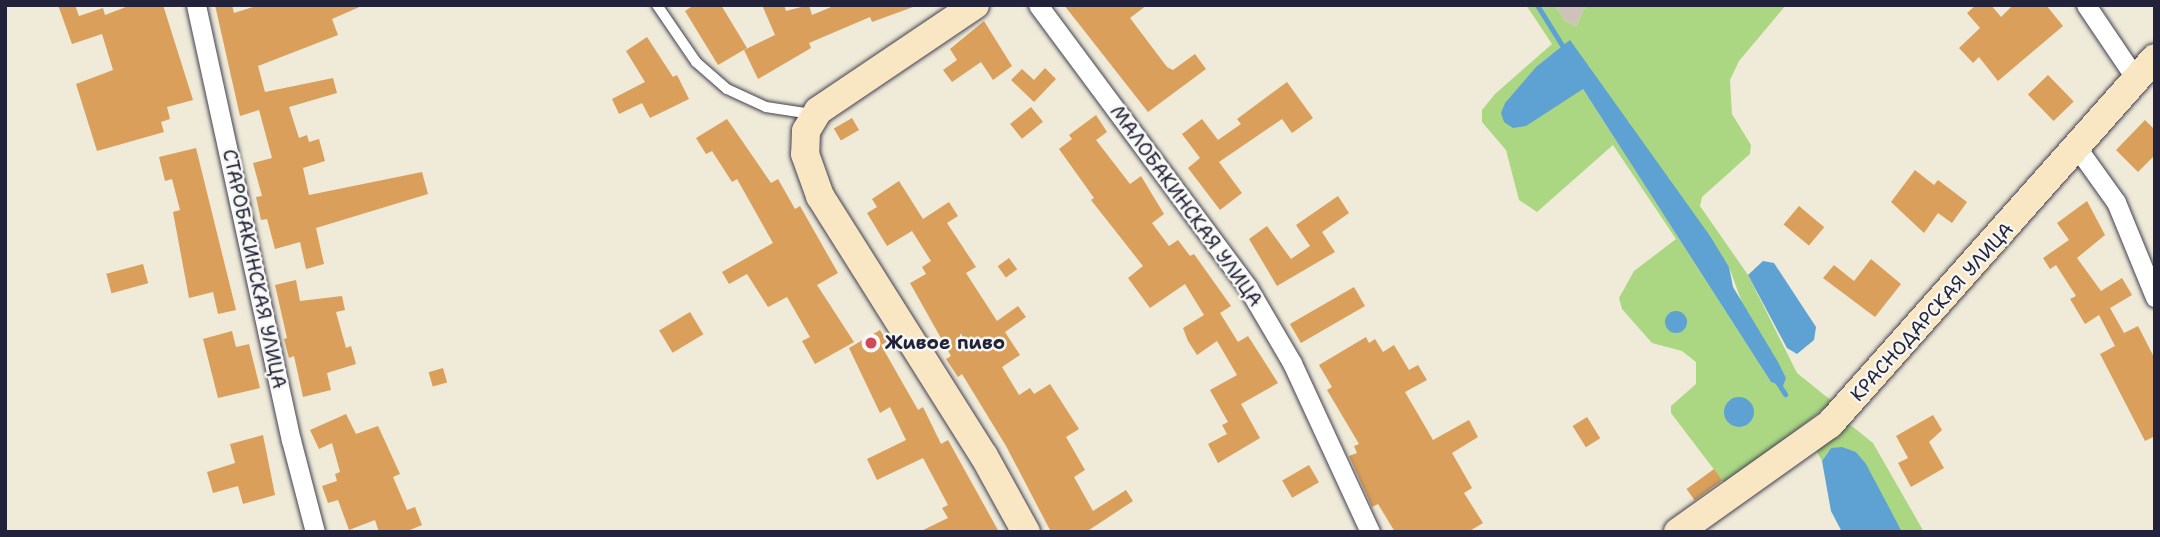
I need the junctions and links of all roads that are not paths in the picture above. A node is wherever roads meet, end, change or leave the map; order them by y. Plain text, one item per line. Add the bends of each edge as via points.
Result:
1 (196, 5) edge
2 (657, 5) edge
3 (975, 5) edge
4 (1038, 5) edge
5 (2086, 5) edge
6 (2155, 58) edge
7 (2136, 79) junction
8 (815, 115) junction
9 (2078, 149) junction
10 (2155, 297) edge
11 (315, 532) edge
12 (1026, 532) edge
13 (1370, 532) edge
14 (1678, 532) edge

1 - 11 street, СТАРОБАКИНСКАЯ УЛИЦА
2 - 8 lane via 696,62 727,89 766,107
3 - 8 street
4 - 13 street, МАЛОБАКИНСКАЯ УЛИЦА via 1248,288 1292,363
5 - 7 street
6 - 7 street, КРАСНОДАРСКАЯ УЛИЦА
7 - 9 street, КРАСНОДАРСКАЯ УЛИЦА
8 - 12 street via 806,131 805,154 820,196 984,456
9 - 10 street via 2116,202
9 - 14 street, КРАСНОДАРСКАЯ УЛИЦА via 1830,424

